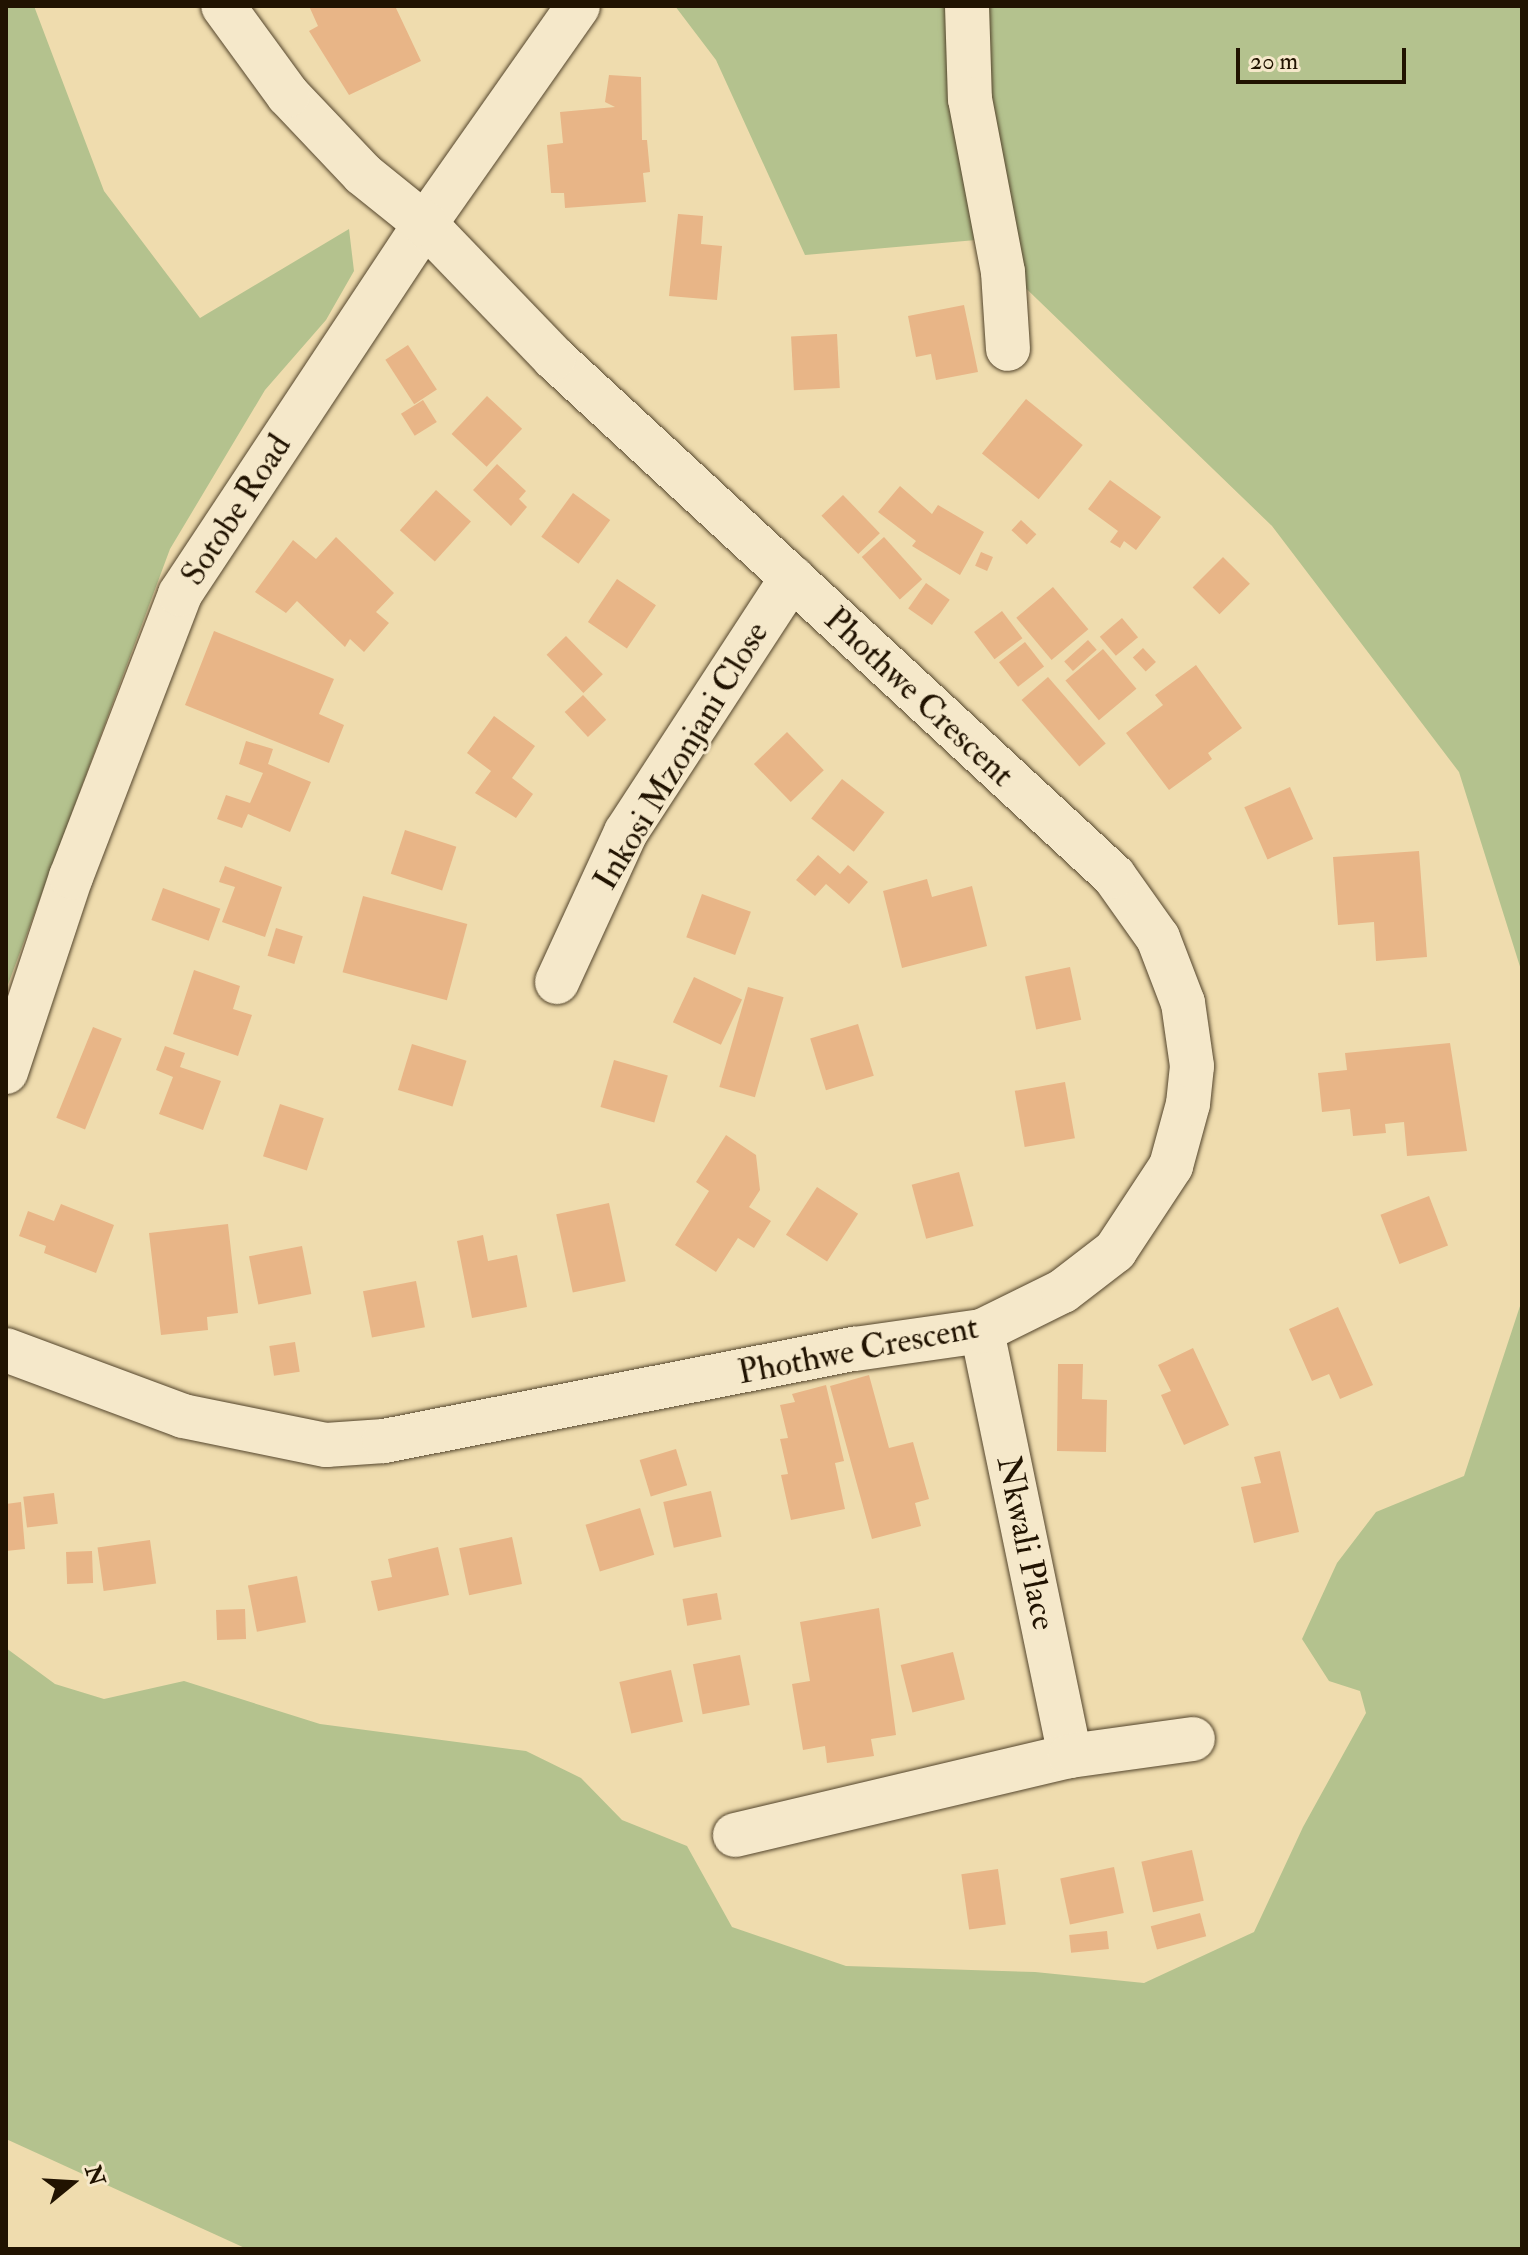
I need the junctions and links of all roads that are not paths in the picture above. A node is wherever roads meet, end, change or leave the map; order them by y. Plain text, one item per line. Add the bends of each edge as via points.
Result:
1 (223, 6) edge
2 (578, 6) edge
3 (967, 6) edge
4 (425, 224) junction
5 (1008, 349) dead end
6 (792, 577) junction
7 (557, 982) dead end
8 (6, 1072) edge
9 (982, 1331) junction
10 (6, 1350) edge
11 (1193, 1739) dead end
12 (1070, 1756) junction
13 (735, 1835) dead end

1 - 4 street, Phothwe Crescent via 288,95 363,174
2 - 4 street, Sotobe Road
3 - 5 street via 970,99 1003,272
4 - 6 street, Phothwe Crescent via 554,358
4 - 8 street, Sotobe Road via 180,594 71,877
6 - 7 street, Inkosi Mzonjani Close via 626,832
6 - 9 street, Phothwe Crescent via 1114,876 1158,938 1183,1003 1192,1066 1188,1104 1171,1166 1153,1198 1115,1251 1090,1273
9 - 10 street, Phothwe Crescent via 855,1349 384,1441 326,1445 183,1416
9 - 12 street, Nkwali Place
11 - 12 street
12 - 13 street

